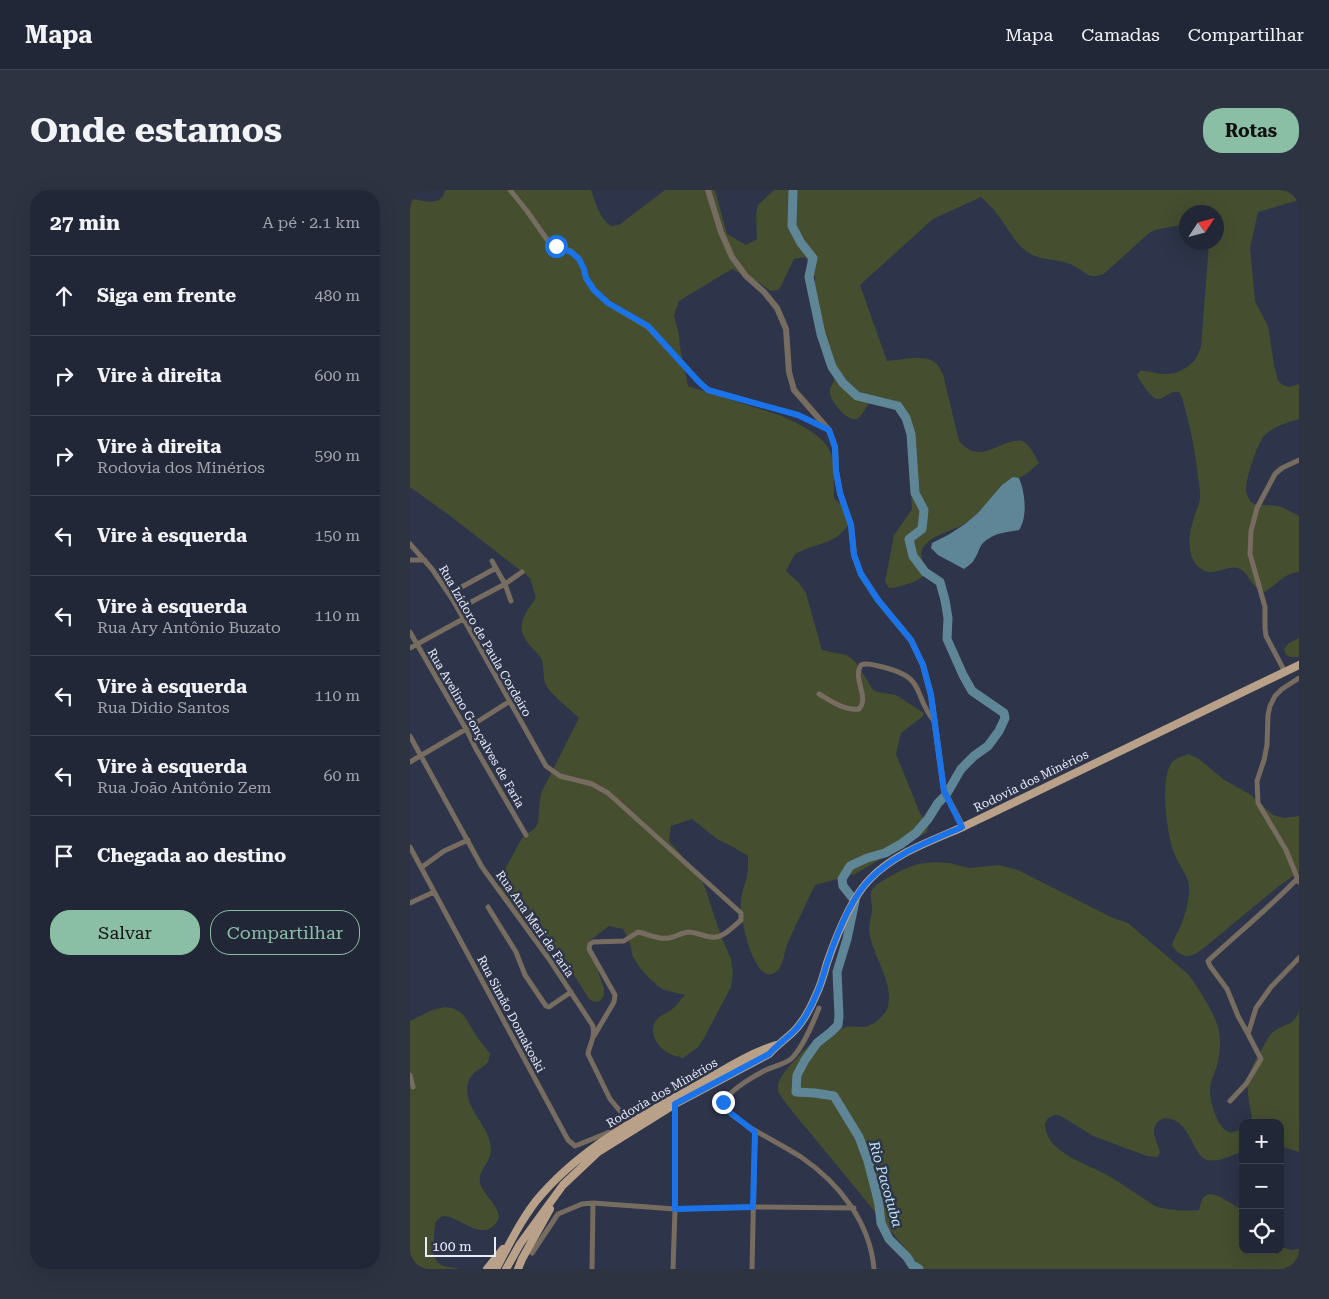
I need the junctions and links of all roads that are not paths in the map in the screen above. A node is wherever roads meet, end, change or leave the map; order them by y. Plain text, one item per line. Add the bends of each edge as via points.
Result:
1 (510, 190) edge
2 (708, 190) edge
3 (829, 430) junction
4 (1299, 460) edge
5 (410, 544) edge
6 (410, 560) edge
7 (425, 560) junction
8 (492, 561) dead end
9 (496, 568) junction
10 (522, 572) dead end
11 (504, 584) junction
12 (449, 594) junction
13 (511, 601) dead end
14 (458, 609) junction
15 (464, 619) junction
16 (410, 632) edge
17 (417, 644) junction
18 (410, 648) edge
19 (1299, 666) edge
20 (1285, 672) junction
21 (1299, 678) edge
22 (819, 694) dead end
23 (510, 701) junction
24 (934, 721) junction
25 (466, 729) junction
26 (410, 736) edge
27 (421, 756) junction
28 (410, 762) edge
29 (962, 827) junction
30 (526, 835) dead end
31 (468, 840) junction
32 (410, 847) edge
33 (422, 867) junction
34 (1298, 881) edge
35 (434, 892) junction
36 (410, 903) edge
37 (488, 907) dead end
38 (1299, 958) edge
39 (570, 992) junction
40 (819, 1008) dead end
41 (1248, 1034) junction
42 (594, 1036) junction
43 (778, 1044) junction
44 (410, 1075) edge
45 (413, 1087) dead end
46 (1230, 1101) dead end
47 (675, 1104) junction
48 (630, 1123) junction
49 (620, 1130) junction
50 (755, 1132) junction
51 (556, 1194) junction
52 (593, 1203) junction
53 (753, 1207) junction
54 (854, 1208) junction
55 (675, 1209) junction
56 (515, 1234) junction
57 (532, 1253) dead end
58 (487, 1269) edge
59 (496, 1269) edge
60 (506, 1269) edge
61 (518, 1269) edge
62 (592, 1269) edge
63 (673, 1269) edge
64 (752, 1269) edge
65 (874, 1269) edge

1 - 3 street via 548,241 579,259 594,290 608,303 648,326 708,390 798,415
2 - 3 street via 732,257 777,308 786,329 789,372 794,390
3 - 24 street via 835,447 840,493 851,525 854,555 861,574 878,600 911,640 923,665
4 - 20 street via 1275,474 1257,508 1251,531 1250,554 1265,607 1266,636
5 - 7 street, Rua Izidoro de Paula Cordeiro
6 - 7 street
7 - 12 street, Rua Izidoro de Paula Cordeiro
8 - 9 street
9 - 11 street
9 - 12 street
10 - 11 street
11 - 13 street
11 - 14 street
12 - 14 street, Rua Izidoro de Paula Cordeiro
14 - 15 street, Rua Izidoro de Paula Cordeiro
15 - 17 street
15 - 23 street, Rua Izidoro de Paula Cordeiro
16 - 17 street, Rua Avelino Gonçalves de Faria
17 - 18 street
17 - 25 street, Rua Avelino Gonçalves de Faria
19 - 20 main road, Rodovia dos Minérios
20 - 29 main road, Rodovia dos Minérios
21 - 34 street via 1282,689 1270,706 1267,745 1257,781 1258,803 1286,850
22 - 24 street via 841,706 860,709 863,699 858,672 860,665 868,664 911,679
23 - 25 street
23 - 42 street, Rua Izidoro de Paula Cordeiro via 553,773 592,784 608,793 740,913 741,920 724,934 713,938 693,932 668,938 638,932 624,941 590,944 589,949 615,995
24 - 29 street via 944,791
25 - 27 street
25 - 30 street, Rua Avelino Gonçalves de Faria
26 - 27 street, Rua Ana Meri de Faria
27 - 28 street
27 - 31 street, Rua Ana Meri de Faria
29 - 43 main road, Rodovia dos Minérios via 890,861 870,879 845,918 816,996 805,1016 796,1030
31 - 33 street via 444,851
31 - 39 street, Rua Ana Meri de Faria via 482,867
32 - 33 street, Rua Simão Domakoski
33 - 35 street, Rua Simão Domakoski
34 - 41 street via 1208,961 1227,989
35 - 36 street
35 - 49 street, Rua Simão Domakoski via 568,1140 575,1146
37 - 39 street via 546,1006
38 - 41 street via 1256,1008
39 - 42 street, Rua Ana Meri de Faria via 593,1026
40 - 50 street via 810,1031 791,1058 762,1072 723,1102 727,1111
41 - 46 street via 1261,1059 1246,1084
42 - 48 street via 588,1054 610,1099
43 - 47 main road, Rodovia dos Minérios via 769,1054
43 - 48 main road, Rodovia dos Minérios via 729,1067
44 - 45 street
47 - 51 main road, Rodovia dos Minérios via 598,1152
47 - 55 street
48 - 49 main road, Rodovia dos Minérios
49 - 56 main road, Rodovia dos Minérios via 570,1166 541,1194
50 - 53 street
50 - 54 street via 802,1158
51 - 60 main road, Rodovia dos Minérios
51 - 61 main road
52 - 55 street
52 - 57 street via 558,1214
52 - 62 street
53 - 54 street
53 - 55 street
53 - 64 street
54 - 65 street via 868,1238
55 - 63 street
56 - 58 main road
56 - 59 main road, Rodovia dos Minérios

